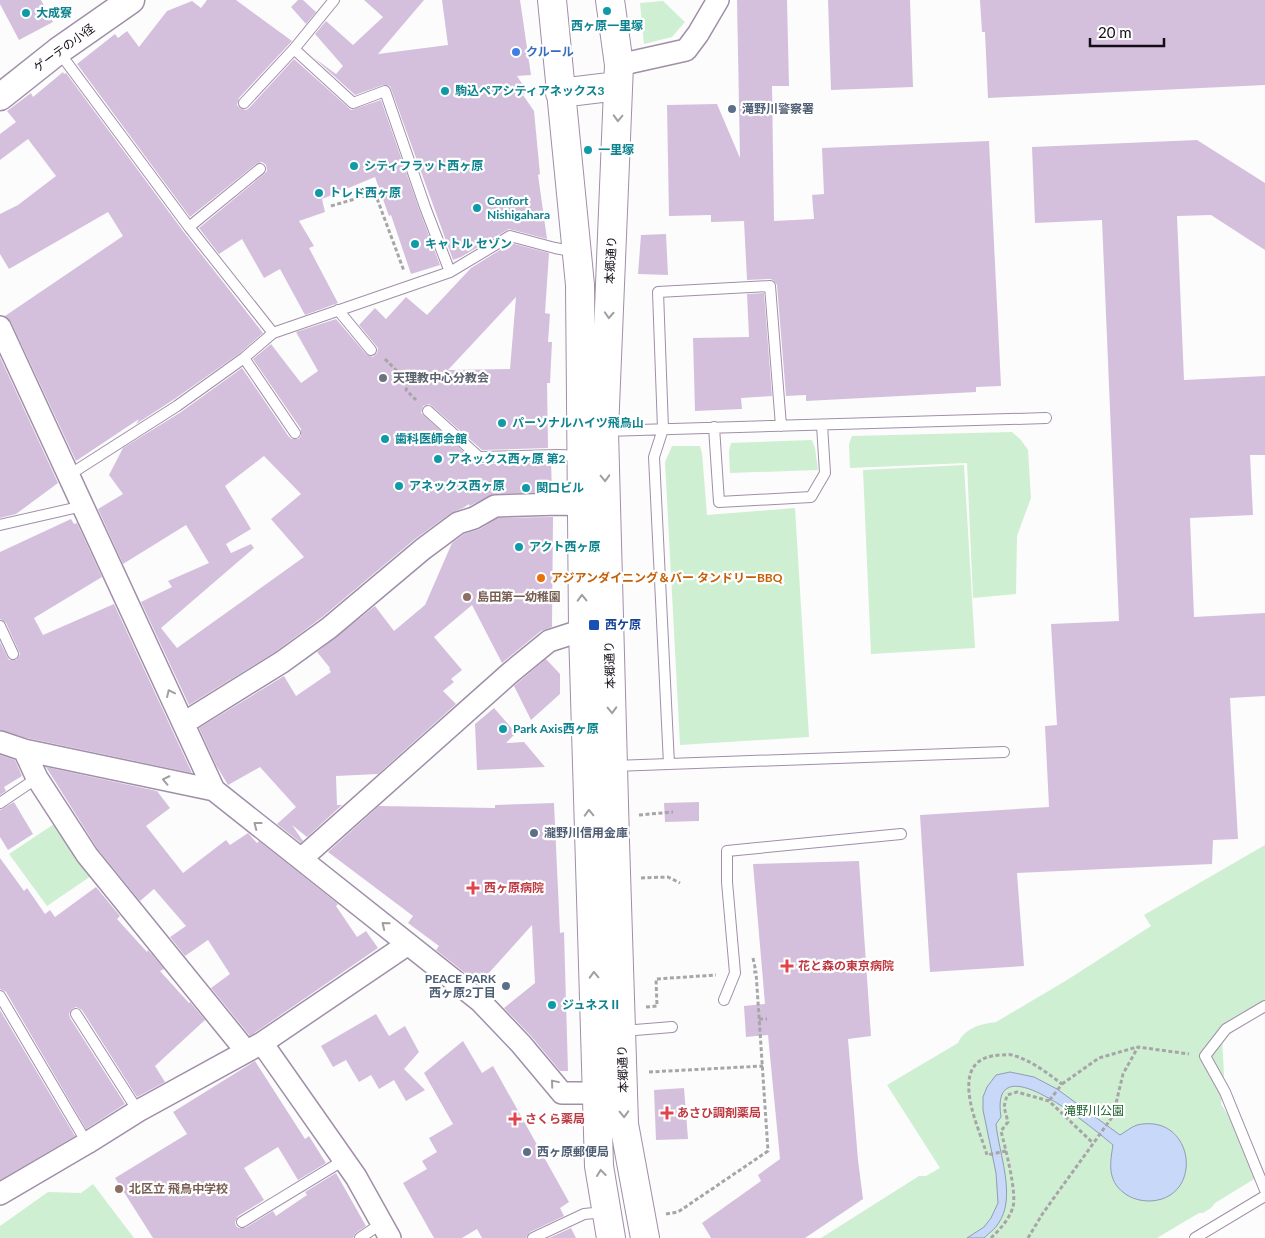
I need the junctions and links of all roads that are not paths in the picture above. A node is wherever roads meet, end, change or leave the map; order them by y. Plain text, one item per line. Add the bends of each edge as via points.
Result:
1 (131, 0) edge
2 (334, 0) edge
3 (552, 0) edge
4 (610, 0) edge
5 (718, 0) edge
6 (294, 49) junction
7 (58, 51) junction
8 (619, 75) junction
9 (560, 93) junction
10 (0, 97) edge
11 (244, 103) dead end
12 (260, 169) dead end
13 (574, 224) junction
14 (613, 226) junction
15 (189, 227) junction
16 (577, 252) junction
17 (450, 272) junction
18 (338, 310) junction
19 (0, 327) edge
20 (273, 334) junction
21 (371, 350) road end
22 (244, 358) junction
23 (428, 410) road end
24 (1046, 418) dead end
25 (822, 425) junction
26 (781, 426) junction
27 (714, 427) junction
28 (663, 429) junction
29 (604, 431) junction
30 (295, 433) dead end
31 (581, 456) junction
32 (69, 475) junction
33 (581, 505) junction
34 (83, 506) junction
35 (0, 525) edge
36 (0, 626) edge
37 (583, 630) junction
38 (13, 654) dead end
39 (184, 723) junction
40 (0, 742) edge
41 (24, 750) junction
42 (1004, 752) dead end
43 (669, 764) junction
44 (613, 766) junction
45 (37, 778) junction
46 (214, 790) junction
47 (0, 803) edge
48 (901, 834) dead end
49 (301, 858) junction
50 (408, 944) junction
51 (0, 996) edge
52 (724, 1000) dead end
53 (1265, 1006) edge
54 (76, 1014) dead end
55 (672, 1027) dead end
56 (622, 1031) junction
57 (254, 1047) junction
58 (598, 1093) junction
59 (138, 1111) junction
60 (87, 1143) junction
61 (344, 1160) junction
62 (1265, 1190) edge
63 (0, 1194) edge
64 (1265, 1196) edge
65 (606, 1212) junction
66 (242, 1222) dead end
67 (386, 1231) edge
68 (360, 1238) edge
69 (533, 1238) edge
70 (611, 1238) edge
71 (645, 1238) edge
72 (1196, 1238) edge

1 - 7 street, ゲーテの小径
2 - 6 lane
3 - 9 main road, 本郷通り
4 - 8 main road, 本郷通り
5 - 8 street via 686,50
6 - 11 lane
6 - 17 lane via 353,103 385,90 424,207
7 - 10 street, ゲーテの小径
7 - 15 lane
8 - 9 main road
8 -> 14 main road, 本郷通り
9 - 13 main road, 本郷通り
12 - 15 lane
13 - 14 main road
13 - 16 main road, 本郷通り
14 -> 29 main road, 本郷通り
15 - 20 lane
16 - 17 lane via 510,236
16 - 31 main road, 本郷通り
17 - 18 lane
18 - 20 lane
18 - 21 lane
19 - 32 street
20 - 22 lane
22 - 30 lane
22 - 32 lane via 177,406
23 - 31 lane via 479,457
24 - 25 lane
25 - 26 lane
25 - 27 lane via 824,473 811,497 719,502
26 - 27 lane
26 - 28 lane via 770,286 658,292
27 - 28 lane
28 - 29 lane
28 - 43 lane via 654,457
29 -> 44 main road, 本郷通り
31 - 33 main road, 本郷通り
32 - 34 street
37 -> 33 main road, 本郷通り
33 - 39 street via 495,506 458,523 329,628 282,662
34 - 35 lane
39 -> 34 street
36 - 38 lane
37 - 49 street via 549,641 518,666
58 -> 37 main road, 本郷通り
39 - 46 street
40 - 41 street
41 - 45 street
46 -> 41 street
42 - 43 lane
43 - 44 lane
44 - 56 main road, 本郷通り
45 - 47 lane
45 - 57 street via 87,855
49 -> 46 street
48 - 52 lane via 727,851 735,973
50 -> 49 street
50 - 57 street
58 -> 50 street via 562,1093 480,1000
51 - 60 lane
53 - 62 lane via 1226,1029 1205,1056 1225,1092
54 - 59 lane
55 - 56 lane
56 -> 71 main road, 本郷通り via 624,1124
57 - 59 street
57 - 61 street
65 -> 58 main road, 本郷通り via 599,1166
59 - 60 street
60 - 63 street
61 - 66 lane
61 - 67 street
64 - 72 lane
65 - 69 lane via 584,1214
65 - 70 main road, 本郷通り
67 - 68 lane

